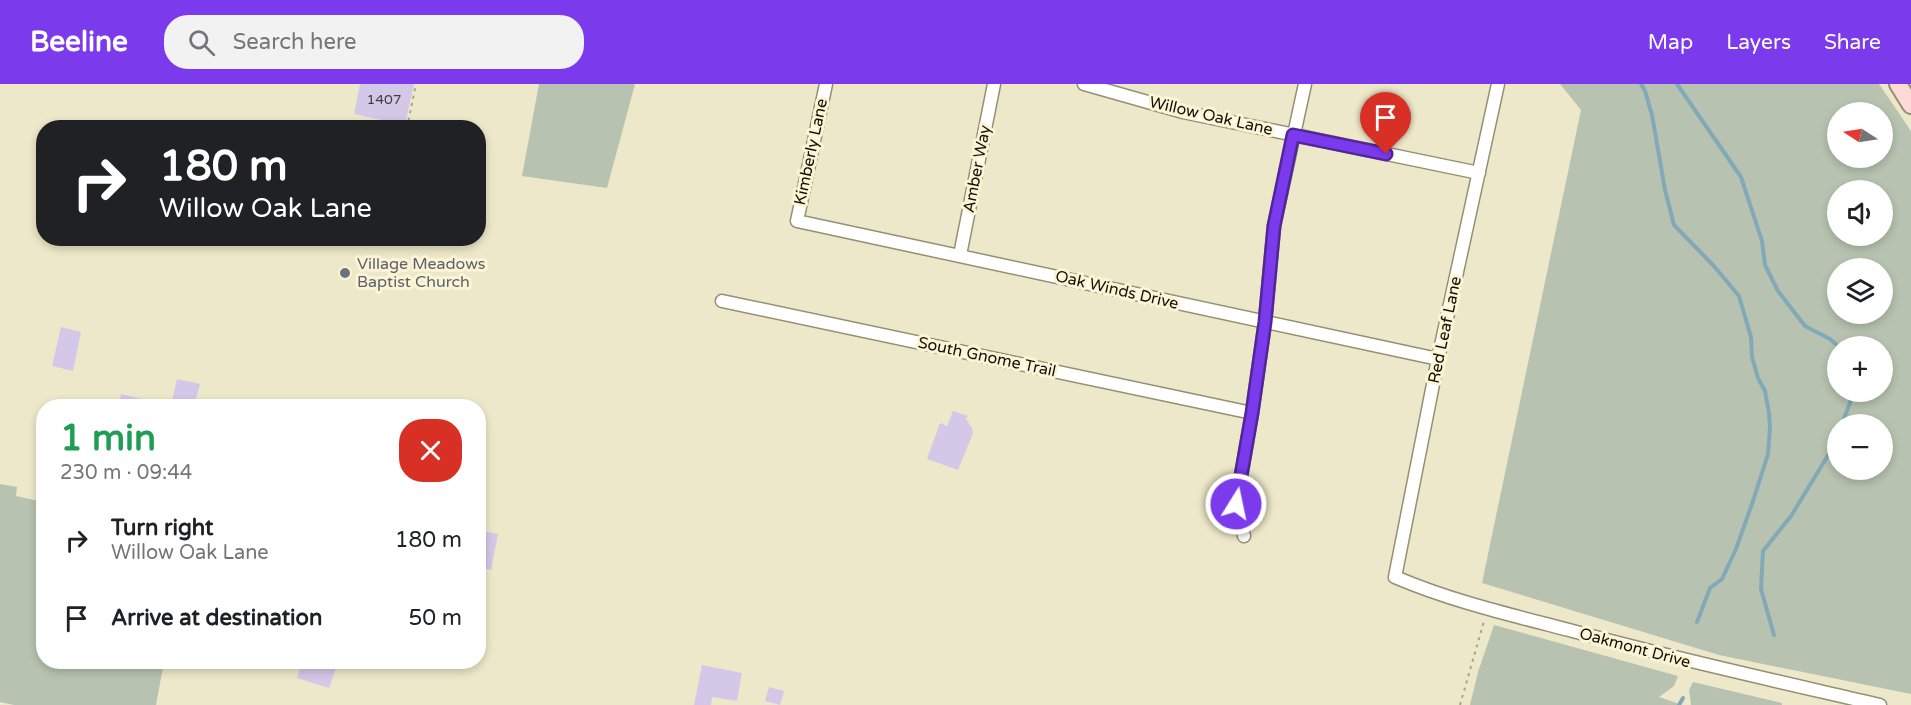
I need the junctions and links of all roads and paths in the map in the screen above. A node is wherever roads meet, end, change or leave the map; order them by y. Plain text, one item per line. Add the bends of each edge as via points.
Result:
1 (416, 84) edge
2 (826, 84) edge
3 (994, 84) edge
4 (1084, 84) edge
5 (1305, 84) edge
6 (1498, 84) edge
7 (1898, 84) edge
8 (1911, 105) edge
9 (409, 120) edge
10 (1293, 135) junction
11 (1479, 173) junction
12 (797, 221) joint
13 (960, 255) junction
14 (722, 301) dead end
15 (1265, 322) junction
16 (1438, 359) junction
17 (1252, 413) junction
18 (1244, 536) dead end
19 (1395, 577) joint
20 (1488, 609) junction
21 (1461, 705) edge
22 (1880, 705) edge

1 - 9 path
2 - 12 street, Kimberly Lane
3 - 13 street, Amber Way
4 - 10 street, Willow Oak Lane via 1183,112
5 - 10 street
6 - 11 street, Red Leaf Lane
7 - 8 street
10 - 11 street, Willow Oak Lane
10 - 15 street via 1274,226
11 - 16 street, Red Leaf Lane
12 - 13 street, Oak Winds Drive
13 - 15 street, Oak Winds Drive
14 - 17 street, South Gnome Trail
15 - 16 street, Oak Winds Drive
15 - 17 street
16 - 19 street, Red Leaf Lane
17 - 18 street via 1236,504
19 - 20 street, Oakmont Drive
20 - 21 path
20 - 22 street, Oakmont Drive via 1679,659

